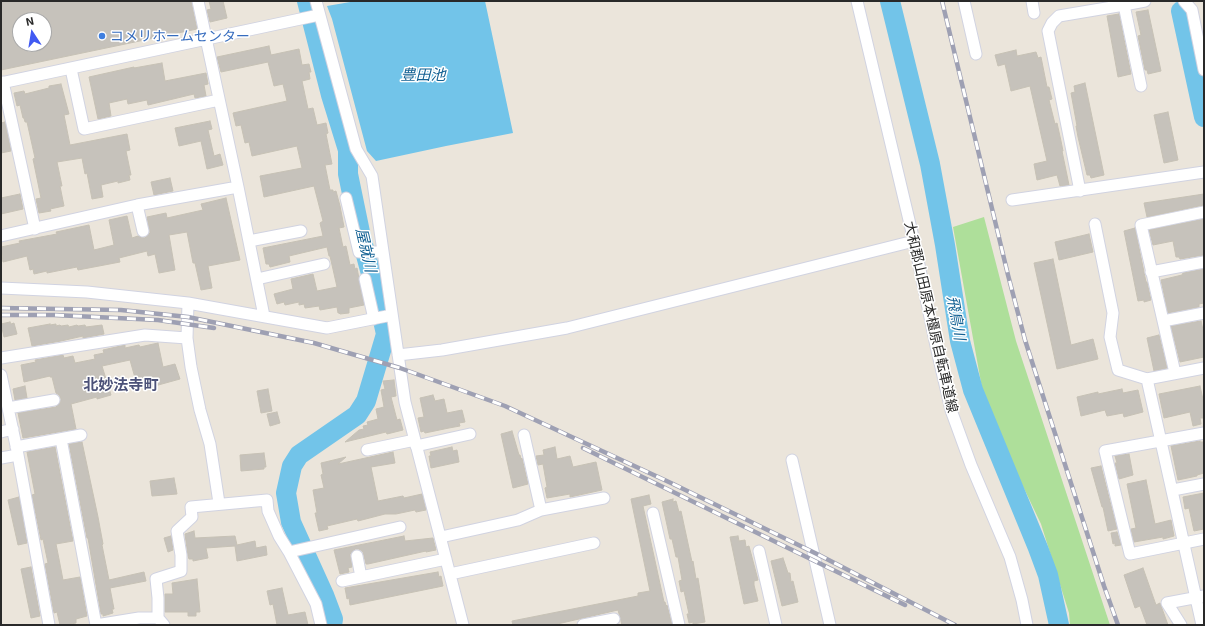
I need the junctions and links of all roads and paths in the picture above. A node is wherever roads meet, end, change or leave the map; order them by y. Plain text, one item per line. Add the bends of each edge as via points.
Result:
1 (198, 1) edge
2 (316, 1) edge
3 (857, 1) edge
4 (964, 1) edge
5 (1032, 1) edge
6 (1144, 1) edge
7 (1184, 1) edge
8 (1124, 5) junction
9 (1034, 13) dead end
10 (319, 15) junction
11 (206, 39) junction
12 (976, 54) dead end
13 (71, 69) junction
14 (1204, 70) edge
15 (2, 83) edge
16 (1141, 86) dead end
17 (219, 100) junction
18 (1204, 172) edge
19 (238, 187) junction
20 (1080, 190) junction
21 (346, 198) dead end
22 (1012, 200) dead end
23 (137, 205) junction
24 (1204, 212) edge
25 (1095, 224) dead end
26 (35, 229) junction
27 (143, 231) dead end
28 (300, 231) dead end
29 (1, 236) edge
30 (249, 241) junction
31 (914, 241) junction
32 (383, 252) junction
33 (1204, 262) edge
34 (324, 264) dead end
35 (1151, 272) junction
36 (257, 279) junction
37 (365, 279) dead end
38 (1, 288) edge
39 (188, 303) junction
40 (1204, 313) edge
41 (264, 316) junction
42 (383, 317) junction
43 (1163, 321) junction
44 (187, 338) junction
45 (398, 355) junction
46 (1, 358) edge
47 (1204, 368) edge
48 (1175, 374) junction
49 (1, 375) edge
50 (1147, 379) junction
51 (3, 397) edge
52 (54, 400) dead end
53 (8, 408) junction
54 (12, 429) junction
55 (1, 432) edge
56 (1204, 433) edge
57 (470, 434) dead end
58 (81, 435) dead end
59 (524, 435) dead end
60 (61, 439) junction
61 (1162, 441) junction
62 (415, 443) junction
63 (367, 450) dead end
64 (17, 451) junction
65 (1, 458) edge
66 (792, 460) dead end
67 (1204, 484) edge
68 (1173, 490) junction
69 (604, 498) dead end
70 (218, 504) junction
71 (541, 510) junction
72 (653, 513) dead end
73 (400, 527) dead end
74 (441, 537) junction
75 (1204, 539) edge
76 (594, 543) dead end
77 (1184, 543) junction
78 (299, 549) junction
79 (759, 551) dead end
80 (357, 556) dead end
81 (446, 559) junction
82 (450, 574) junction
83 (361, 577) junction
84 (342, 581) dead end
85 (1200, 596) edge
86 (614, 619) dead end
87 (161, 621) edge
88 (50, 625) edge
89 (96, 625) edge
90 (321, 625) edge
91 (463, 625) edge
92 (583, 625) edge
93 (680, 625) edge
94 (776, 625) edge
95 (830, 625) edge
96 (1027, 625) edge
97 (1181, 625) edge
98 (1202, 625) edge

1 - 11 street
2 - 10 street
3 - 31 street, 大和郡山田原本橿原自転車道線
4 - 12 street
5 - 9 street
6 - 8 street
7 - 14 street via 1192,10
8 - 16 street
8 - 20 street via 1059,16 1048,31
10 - 11 street
10 - 32 street via 356,149 372,176
11 - 13 street
11 - 17 street
13 - 15 street
13 - 17 street via 84,129
15 - 26 street
17 - 19 street
18 - 20 street
19 - 23 street
19 - 30 street
20 - 22 street
21 - 32 street via 359,252
23 - 26 street
23 - 27 street
24 - 35 street via 1141,226
25 - 50 street via 1113,313 1110,337 1118,370
26 - 29 street
28 - 30 street
30 - 36 street
31 - 45 street via 567,328
31 - 96 street, 大和郡山田原本橿原自転車道線 via 951,410 1010,557
32 - 42 street
33 - 35 street
34 - 36 street
35 - 43 street
36 - 41 street
37 - 42 street
38 - 39 street via 87,292
39 - 41 street
39 - 44 street
40 - 43 street
41 - 42 street via 327,328
42 - 45 street
43 - 48 street
44 - 46 street via 145,335
44 - 70 street via 200,410 210,444
45 - 62 street via 405,402
47 - 48 street
48 - 50 street
49 - 51 street
50 - 61 street
51 - 53 street
52 - 53 street
53 - 54 street
54 - 55 street
54 - 64 street
56 - 61 street
57 - 62 street
58 - 60 street
59 - 71 street
60 - 64 street
60 - 89 street
61 - 68 street
61 - 77 street via 1105,451 1130,554
62 - 63 street
62 - 74 street
64 - 65 street
64 - 88 street
66 - 95 street
67 - 68 street
68 - 77 street
69 - 71 street
70 - 78 street via 267,500 268,511 279,536
70 - 87 street via 191,507 192,517 177,531 181,571 156,579
71 - 74 street via 518,520
72 - 93 street
73 - 78 street
74 - 81 street
75 - 77 street
76 - 82 street
77 - 85 street
78 - 90 street
79 - 94 street
80 - 83 street
81 - 82 street
81 - 83 street
82 - 91 street
83 - 84 street
85 - 97 street via 1167,603
85 - 98 street
86 - 92 street
87 - 89 street via 139,618

